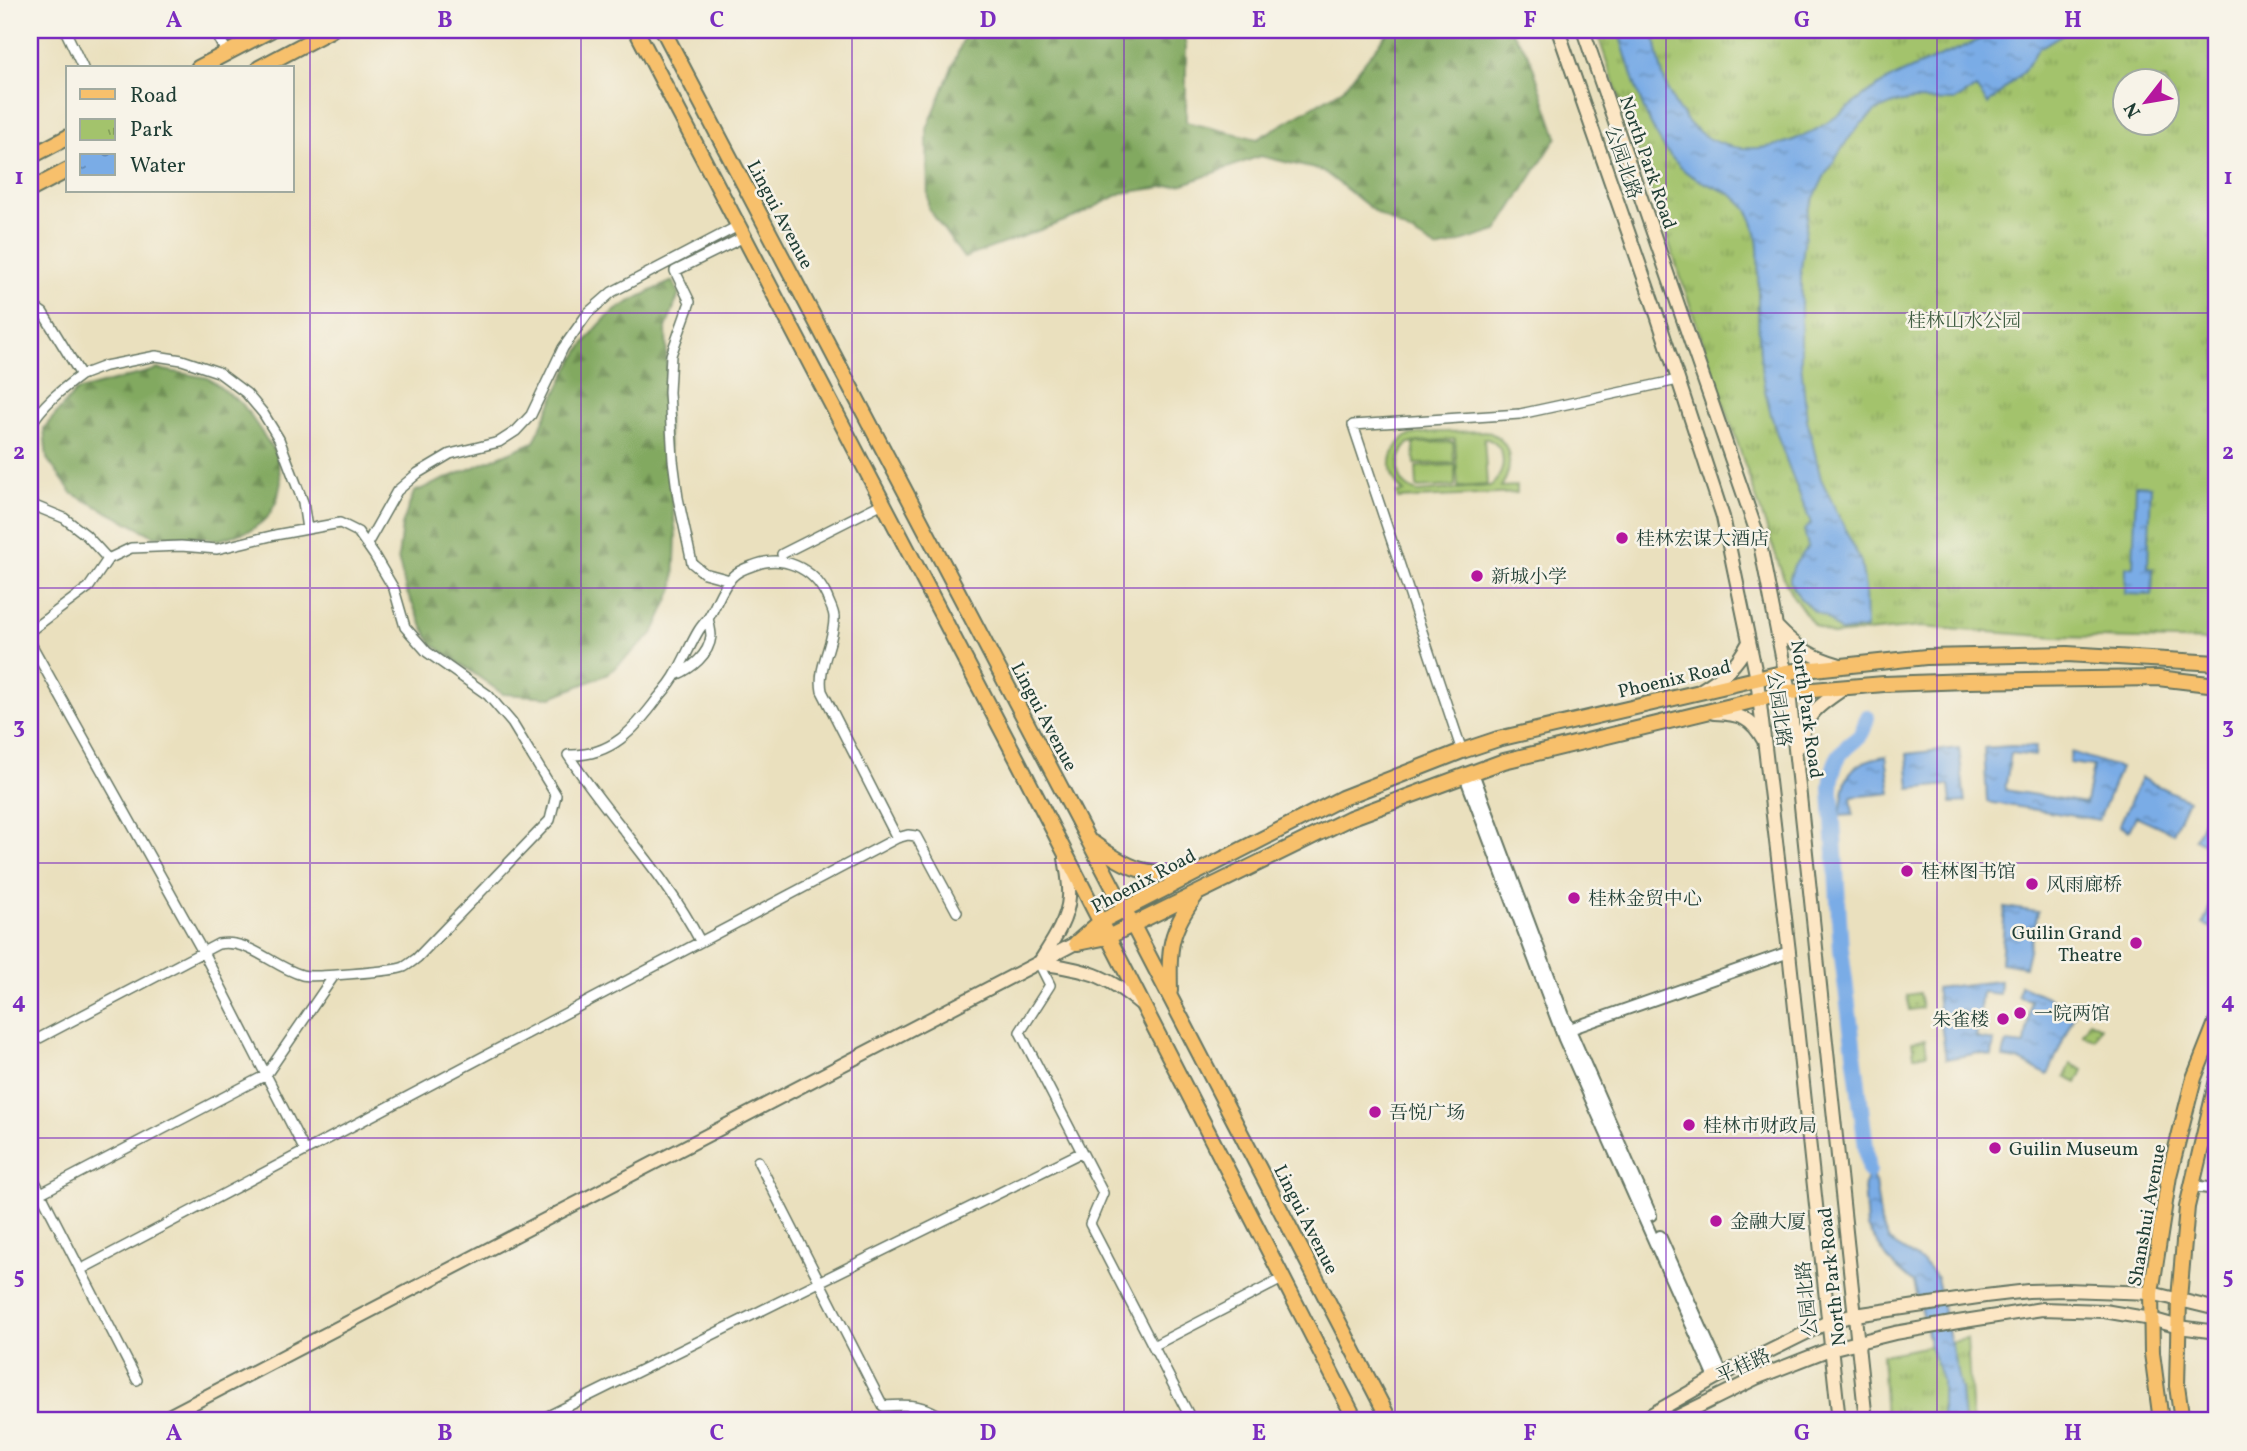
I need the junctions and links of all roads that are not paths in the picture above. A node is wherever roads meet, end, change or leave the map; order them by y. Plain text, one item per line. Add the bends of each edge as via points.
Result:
1 (65, 30) edge
2 (215, 30) edge
3 (271, 30) edge
4 (331, 30) edge
5 (636, 30) edge
6 (663, 30) edge
7 (1558, 30) edge
8 (1583, 30) edge
9 (227, 53) junction
10 (82, 66) edge
11 (202, 66) edge
12 (263, 66) edge
13 (66, 138) edge
14 (30, 157) edge
15 (66, 171) edge
16 (30, 190) edge
17 (741, 231) junction
18 (30, 304) edge
19 (81, 375) junction
20 (1678, 380) junction
21 (30, 426) edge
22 (883, 503) junction
23 (30, 504) edge
24 (307, 529) junction
25 (367, 544) junction
26 (782, 554) dead end
27 (108, 559) junction
28 (730, 580) junction
29 (708, 618) junction
30 (1777, 627) junction
31 (30, 631) edge
32 (30, 642) edge
33 (1749, 642) junction
34 (2217, 663) edge
35 (1843, 666) junction
36 (1786, 672) junction
37 (676, 675) junction
38 (1757, 679) junction
39 (2217, 685) edge
40 (1846, 687) junction
41 (1698, 692) junction
42 (1789, 692) junction
43 (1760, 699) junction
44 (1703, 713) junction
45 (1766, 744) junction
46 (1462, 751) junction
47 (1797, 768) junction
48 (1469, 774) junction
49 (897, 838) junction
50 (1089, 841) junction
51 (1063, 850) junction
52 (1192, 875) junction
53 (1198, 892) junction
54 (1125, 910) junction
55 (957, 912) dead end
56 (1100, 922) junction
57 (1133, 925) junction
58 (1108, 937) junction
59 (700, 941) junction
60 (1076, 943) junction
61 (203, 952) junction
62 (1789, 955) junction
63 (1039, 962) junction
64 (333, 976) junction
65 (1170, 996) junction
66 (1143, 1006) junction
67 (2217, 1020) edge
68 (1567, 1034) junction
69 (30, 1043) edge
70 (266, 1075) junction
71 (2217, 1080) edge
72 (305, 1151) junction
73 (1082, 1152) junction
74 (758, 1161) dead end
75 (30, 1172) edge
76 (2192, 1186) junction
77 (2217, 1189) edge
78 (36, 1191) edge
79 (80, 1270) junction
80 (1282, 1279) junction
81 (820, 1281) junction
82 (2151, 1293) junction
83 (2179, 1299) junction
84 (30, 1303) edge
85 (2217, 1309) edge
86 (30, 1313) edge
87 (1855, 1315) junction
88 (2151, 1319) junction
89 (1828, 1322) junction
90 (2179, 1327) junction
91 (2217, 1332) edge
92 (1858, 1342) junction
93 (1153, 1346) junction
94 (1830, 1349) junction
95 (1719, 1376) junction
96 (137, 1380) dead end
97 (159, 1421) edge
98 (538, 1421) edge
99 (948, 1421) edge
100 (1192, 1421) edge
101 (1356, 1421) edge
102 (1390, 1421) edge
103 (1640, 1421) edge
104 (1669, 1421) edge
105 (1839, 1421) edge
106 (1866, 1421) edge
107 (2161, 1421) edge
108 (2182, 1421) edge

1 - 10 street
2 - 9 street
3 - 9 main road
4 - 12 main road
5 - 17 main road
6 - 50 main road, Lingui Avenue
7 - 20 main road, 公园北路
8 - 30 main road, North Park Road via 1759,539
9 - 11 main road
13 - 14 main road
15 - 16 main road
17 - 22 main road
17 - 25 street via 612,292 588,313 563,348 531,415 516,431 499,442 450,454 418,473 397,491
17 - 28 street via 675,271 690,302 669,373 673,460 692,563 704,573
18 - 19 street via 43,313
19 - 21 street via 35,416
19 - 24 street via 156,356 182,359 218,372 246,393 279,439 303,502
20 - 33 main road, 公园北路 via 1723,517
20 - 46 street via 1520,414 1353,425
22 - 26 street
22 - 51 main road
23 - 27 street via 64,518
24 - 25 street via 340,523 358,532
24 - 27 street via 217,549 131,548
25 - 64 street via 394,589 405,627 427,652 488,695 512,723 555,795 550,820 417,958 402,968
27 - 31 street via 89,587
28 - 29 street
28 - 49 street via 759,563 786,562 801,568 823,590 834,617 822,691
29 - 37 street
29 - 37 street via 711,636 707,649
30 - 35 main road via 1802,650
30 - 36 main road, North Park Road
32 - 61 street
33 - 38 main road, 公园北路
33 - 41 main road via 1737,663
34 - 35 main road, Phoenix Road via 2067,654 1926,657
35 - 36 main road, Phoenix Road
36 - 38 main road, Phoenix Road
36 - 42 main road, North Park Road
37 - 59 street via 637,727 606,747 568,755 689,919
38 - 41 main road, Phoenix Road
38 - 43 main road, 公园北路
39 - 40 main road, Phoenix Road via 2158,678
40 - 42 main road, Phoenix Road
40 - 47 main road via 1813,712 1802,729
41 - 46 main road, Phoenix Road
42 - 43 main road, Phoenix Road
42 - 47 main road, North Park Road
43 - 44 main road, Phoenix Road
43 - 45 main road, 公园北路
44 - 45 main road via 1744,717
44 - 48 main road, Phoenix Road via 1504,761
45 - 62 main road, 公园北路
46 - 52 main road, Phoenix Road via 1342,797
47 - 87 main road, North Park Road
48 - 53 main road, Phoenix Road via 1350,818
48 - 68 street
49 - 55 street via 916,836
49 - 59 street
50 - 52 main road via 1136,869
50 - 54 main road, Lingui Avenue
51 - 56 main road
51 - 63 main road via 1069,900
52 - 54 main road, Phoenix Road
53 - 57 main road, Phoenix Road
53 - 65 main road via 1174,930
54 - 56 main road, Phoenix Road
54 - 57 main road, Lingui Avenue
56 - 58 main road
56 - 60 main road, Phoenix Road
57 - 58 main road, Phoenix Road
57 - 65 main road, Lingui Avenue
58 - 60 main road, Phoenix Road
58 - 66 main road
59 - 72 street
60 - 63 main road
61 - 64 street via 231,941 304,976
61 - 69 street
61 - 70 street
62 - 68 street
62 - 89 main road, 公园北路
63 - 66 main road via 1097,974
63 - 73 street via 1050,985 1020,1032
63 - 97 main road
64 - 70 street
65 - 102 main road, Lingui Avenue
66 - 80 main road
67 - 82 main road, Shanshui Avenue via 2194,1078 2169,1176
68 - 95 street
70 - 72 street
70 - 78 street
71 - 76 main road, Shanshui Avenue
72 - 79 street
73 - 81 street
73 - 93 street via 1103,1193 1090,1224
74 - 81 street
75 - 78 street
76 - 77 street
76 - 83 main road, Shanshui Avenue
78 - 79 street
79 - 96 street
80 - 93 street
80 - 101 main road
81 - 98 street
81 - 99 street via 883,1406 913,1404
82 - 83 main road
82 - 87 main road, 平桂路 via 2028,1291
82 - 88 main road, Shanshui Avenue
83 - 85 main road
83 - 90 main road, Shanshui Avenue
84 - 86 street
87 - 89 main road, 平桂路
87 - 92 main road, North Park Road
88 - 90 main road, 平桂路
88 - 92 main road, 平桂路 via 2104,1311 2042,1309
88 - 107 main road, Shanshui Avenue
89 - 94 main road, 公园北路
89 - 95 main road, 平桂路
90 - 91 main road, 平桂路
90 - 108 main road, Shanshui Avenue via 2177,1386
92 - 94 main road, 平桂路
92 - 106 main road, North Park Road
93 - 100 street
94 - 104 main road, 平桂路 via 1756,1378
94 - 105 main road, 公园北路
95 - 103 main road, 平桂路

